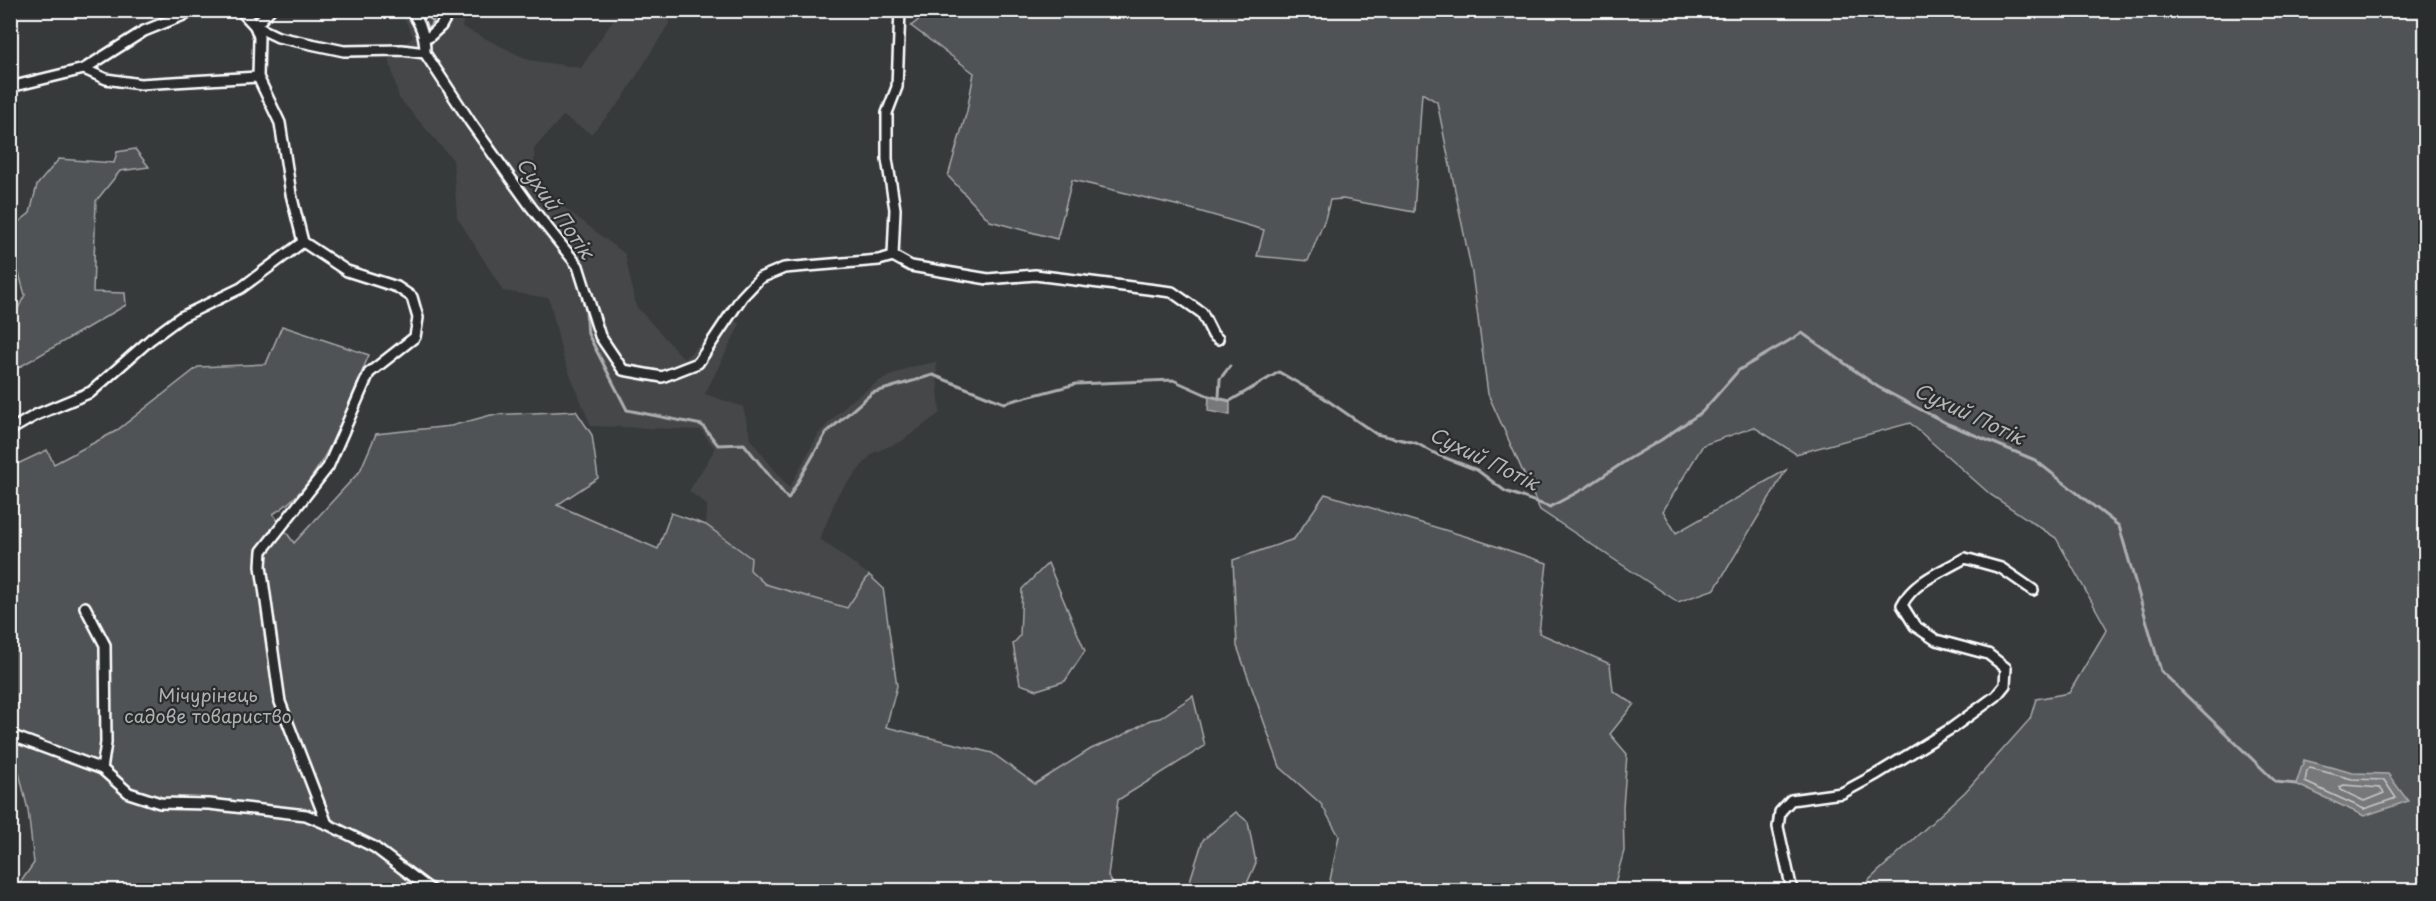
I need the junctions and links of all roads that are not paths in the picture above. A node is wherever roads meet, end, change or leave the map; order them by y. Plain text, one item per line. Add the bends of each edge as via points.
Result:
1 (196, 10) edge
2 (240, 10) edge
3 (270, 10) edge
4 (411, 10) edge
5 (450, 10) edge
6 (900, 10) edge
7 (255, 26) junction
8 (429, 37) dead end
9 (424, 53) junction
10 (84, 69) junction
11 (258, 77) junction
12 (10, 87) edge
13 (303, 242) junction
14 (893, 256) junction
15 (1218, 339) dead end
16 (10, 430) edge
17 (2033, 590) dead end
18 (85, 607) dead end
19 (10, 735) edge
20 (102, 769) junction
21 (327, 824) junction
22 (431, 891) edge
23 (1792, 891) edge

1 - 10 street via 144,31
2 - 7 street
3 - 7 street
4 - 9 street via 422,26
5 - 8 street
6 - 14 street via 897,87 887,113 887,159 895,209
7 - 9 street via 278,37 344,51
7 - 11 street via 259,38
9 - 14 street via 484,142 578,266 600,336 623,370 662,377 698,363 742,297 760,278 784,268
10 - 11 street via 106,79 140,84
10 - 12 street
11 - 13 street via 280,123
13 - 16 street via 241,288 181,317 91,392
13 - 21 street via 347,271 397,287 412,297 418,318 415,337 369,373 328,467 262,551 280,702
14 - 15 street via 910,266 988,279 1035,275 1172,292 1202,313
17 - 23 street via 2001,568 1965,558 1906,596 1902,605 1915,626 1936,640 1988,654 2007,668 2005,685 1952,728 1842,793 1791,800 1780,812 1778,826
18 - 20 street via 105,645 106,743
19 - 20 street
20 - 21 street via 129,793 160,803 209,804 306,815
21 - 22 street via 374,847

